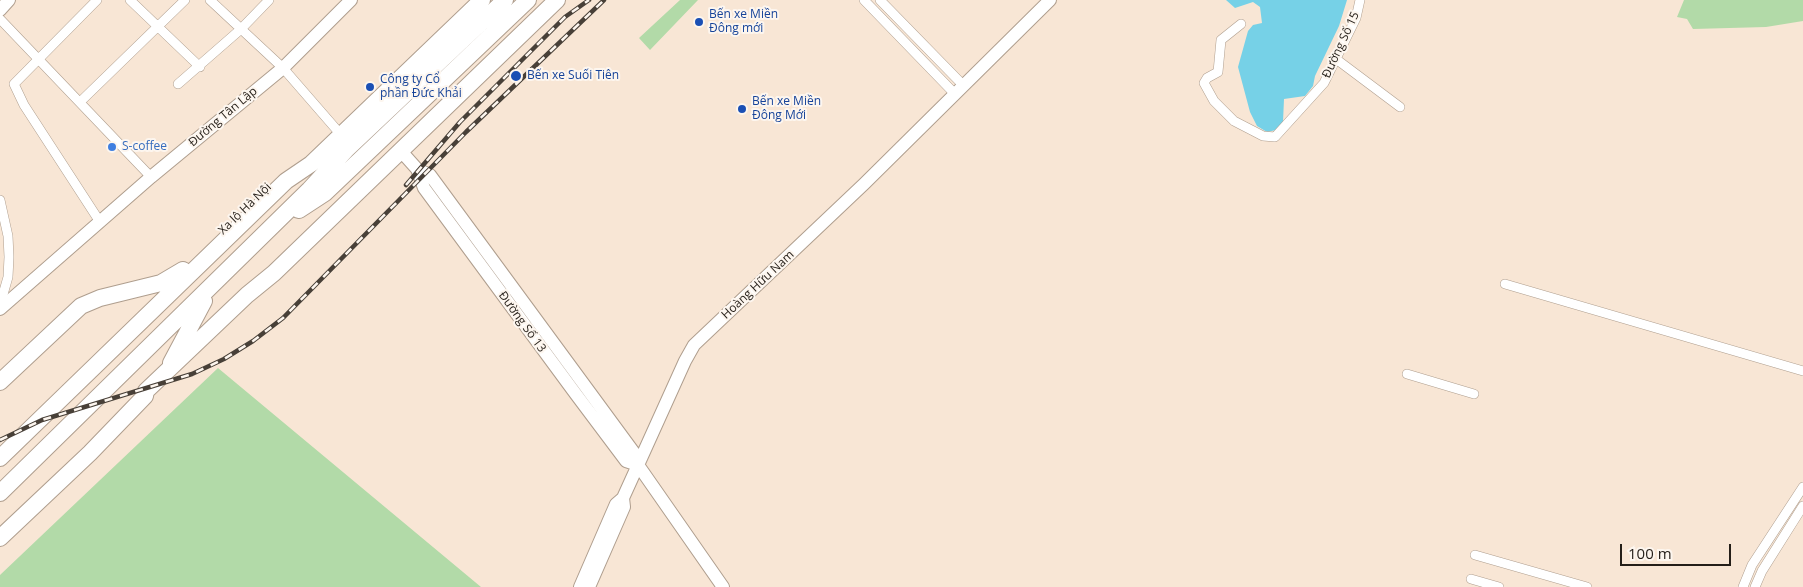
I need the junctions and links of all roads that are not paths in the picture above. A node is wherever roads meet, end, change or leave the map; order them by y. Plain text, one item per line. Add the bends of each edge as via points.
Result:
1 (10, 0) edge
2 (97, 0) edge
3 (130, 0) edge
4 (185, 0) edge
5 (210, 0) edge
6 (269, 0) edge
7 (351, 0) edge
8 (470, 0) edge
9 (482, 0) edge
10 (505, 0) edge
11 (528, 0) edge
12 (545, 0) edge
13 (557, 0) edge
14 (864, 0) edge
15 (880, 0) edge
16 (1050, 0) edge
17 (1058, 0) edge
18 (1360, 0) edge
19 (0, 10) edge
20 (0, 19) edge
21 (1241, 24) dead end
22 (158, 26) junction
23 (242, 29) junction
24 (38, 58) junction
25 (1336, 59) junction
26 (200, 66) junction
27 (283, 68) junction
28 (178, 84) dead end
29 (958, 89) junction
30 (80, 102) junction
31 (942, 107) junction
32 (1400, 107) dead end
33 (422, 119) dead end
34 (336, 129) junction
35 (381, 129) junction
36 (400, 150) junction
37 (369, 170) dead end
38 (152, 177) junction
39 (0, 200) edge
40 (100, 222) junction
41 (182, 281) junction
42 (214, 284) junction
43 (1505, 284) dead end
44 (247, 295) junction
45 (101, 301) junction
46 (0, 305) edge
47 (0, 309) edge
48 (1803, 371) edge
49 (167, 373) junction
50 (1408, 374) dead end
51 (0, 382) edge
52 (1474, 394) dead end
53 (0, 395) edge
54 (0, 458) edge
55 (638, 465) junction
56 (64, 471) junction
57 (1803, 487) edge
58 (0, 494) edge
59 (623, 498) junction
60 (1803, 506) edge
61 (0, 528) edge
62 (0, 538) edge
63 (1475, 555) dead end
64 (1471, 579) dead end
65 (580, 587) edge
66 (589, 587) edge
67 (723, 587) edge
68 (1499, 587) edge
69 (1587, 587) edge
70 (1743, 587) edge
71 (1755, 587) edge

1 - 19 street
2 - 24 street
3 - 22 street
4 - 22 street
5 - 23 street
6 - 23 street
7 - 27 street, Đường Tân Lập
8 - 34 highway, Xa lộ Hà Nội
9 - 41 highway, Xa lộ Hà Nội via 311,164 286,181
10 - 35 highway
11 - 35 highway
12 - 33 highway
13 - 36 highway
14 - 29 street
15 - 29 street
16 - 29 street, Hoàng Hữu Nam
17 - 31 street, Hoàng Hữu Nam via 958,97
18 - 25 street, Đường Số 15 via 1356,18
20 - 24 street
21 - 25 street, Đường Số 15 via 1221,40 1218,72 1204,80 1205,88 1234,121 1263,136 1270,138 1280,134 1324,83
22 - 26 street
22 - 30 street
23 - 26 street
23 - 27 street
24 - 30 street
24 - 40 street via 14,84 24,105
25 - 32 street
26 - 28 street
27 - 34 street
27 - 38 street, Đường Tân Lập
29 - 31 street, Hoàng Hữu Nam
30 - 38 street
31 - 55 street, Hoàng Hữu Nam via 694,345
34 - 45 highway, Xa lộ Hà Nội via 308,156 264,190 179,274 148,288
35 - 36 highway
35 - 42 highway via 325,193 268,230
36 - 44 highway via 274,273
36 - 55 street, Đường Số 13 via 417,169 430,175 488,265 635,454
37 - 44 highway via 268,269
38 - 40 street, Đường Tân Lập
39 - 46 street via 9,257 8,277
40 - 47 street, Đường Tân Lập
41 - 45 highway, Xa lộ Hà Nội via 159,291
41 - 54 highway, Xa lộ Hà Nội
42 - 49 highway
42 - 58 highway
43 - 48 street
44 - 49 highway
45 - 51 highway, Xa lộ Hà Nội via 74,311
45 - 53 highway, Xa lộ Hà Nội
49 - 56 highway via 146,391 140,391
50 - 52 street
55 - 59 street, Hoàng Hữu Nam
55 - 67 street, Đường Số 13
56 - 61 highway
56 - 62 highway
57 - 70 street via 1752,565
59 - 65 street, Hoàng Hữu Nam via 616,504
59 - 66 street, Hoàng Hữu Nam via 624,507
60 - 71 street
63 - 69 street
64 - 68 street

